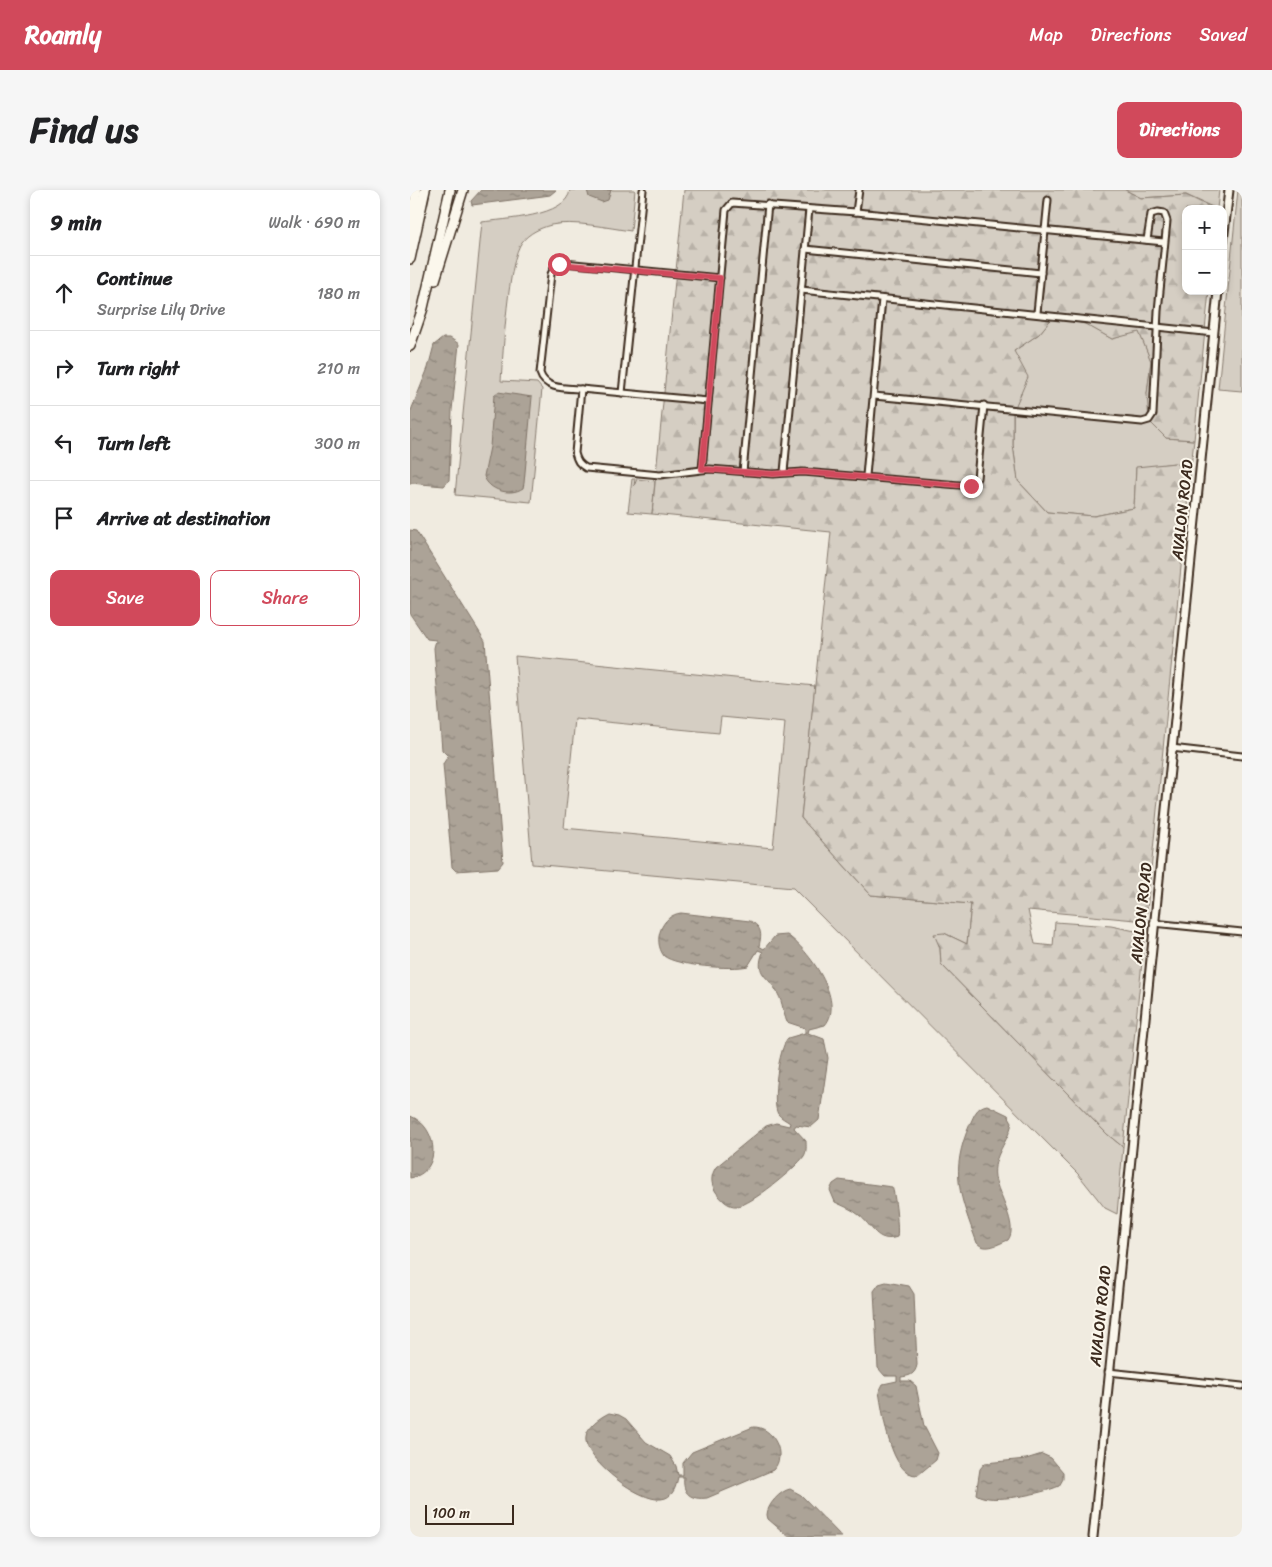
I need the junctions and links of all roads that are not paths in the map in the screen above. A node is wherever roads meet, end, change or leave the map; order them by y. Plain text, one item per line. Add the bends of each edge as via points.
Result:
1 (416, 190) edge
2 (426, 190) edge
3 (450, 190) edge
4 (463, 190) edge
5 (643, 190) edge
6 (859, 190) edge
7 (1228, 190) edge
8 (1048, 200) dead end
9 (768, 204) junction
10 (1227, 205) edge
11 (810, 209) junction
12 (856, 212) junction
13 (1044, 232) junction
14 (410, 239) edge
15 (1147, 240) junction
16 (1164, 242) junction
17 (805, 249) junction
18 (410, 259) edge
19 (635, 271) junction
20 (1041, 274) junction
21 (720, 278) junction
22 (801, 290) junction
23 (1218, 295) edge
24 (882, 299) junction
25 (423, 308) junction
26 (1037, 313) junction
27 (1159, 326) junction
28 (1214, 333) junction
29 (410, 346) edge
30 (581, 389) junction
31 (622, 393) junction
32 (874, 396) junction
33 (708, 401) junction
34 (984, 405) junction
35 (702, 469) junction
36 (743, 472) junction
37 (784, 472) junction
38 (866, 476) junction
39 (1171, 748) junction
40 (1242, 756) edge
41 (1153, 923) junction
42 (1242, 932) edge
43 (1108, 1372) junction
44 (1242, 1386) edge
45 (1093, 1537) edge

1 - 14 highway
2 - 18 highway
3 - 25 highway
4 - 25 highway via 438,272
5 - 19 street
6 - 12 street
7 - 10 main road
8 - 13 street
9 - 11 street
9 - 21 street via 732,203 726,210
9 - 36 street
11 - 12 street
11 - 17 street
12 - 13 street
13 - 15 street
13 - 20 street
15 - 16 street
15 - 16 street via 1151,214 1158,212 1164,213 1167,221
16 - 27 street
17 - 20 street
17 - 22 street
19 - 21 street
19 - 30 street via 564,263 550,274 540,373 545,382 553,386
19 - 31 street
20 - 26 street
21 - 33 street
22 - 24 street
22 - 37 street
23 - 28 main road, AVALON ROAD
24 - 26 street
24 - 32 street
25 - 29 highway
26 - 27 street
27 - 28 street
27 - 34 street via 1153,414 1149,420 1142,422
28 - 39 main road, AVALON ROAD
30 - 31 street
30 - 35 street via 575,453 577,461 586,468 660,475
31 - 33 street
32 - 34 street
32 - 38 street
33 - 35 street
34 - 38 street via 977,478 971,486
35 - 36 street
36 - 37 street
37 - 38 street
39 - 40 street
39 - 41 main road, AVALON ROAD
41 - 42 street
41 - 43 main road, AVALON ROAD
43 - 44 street
43 - 45 main road, AVALON ROAD

